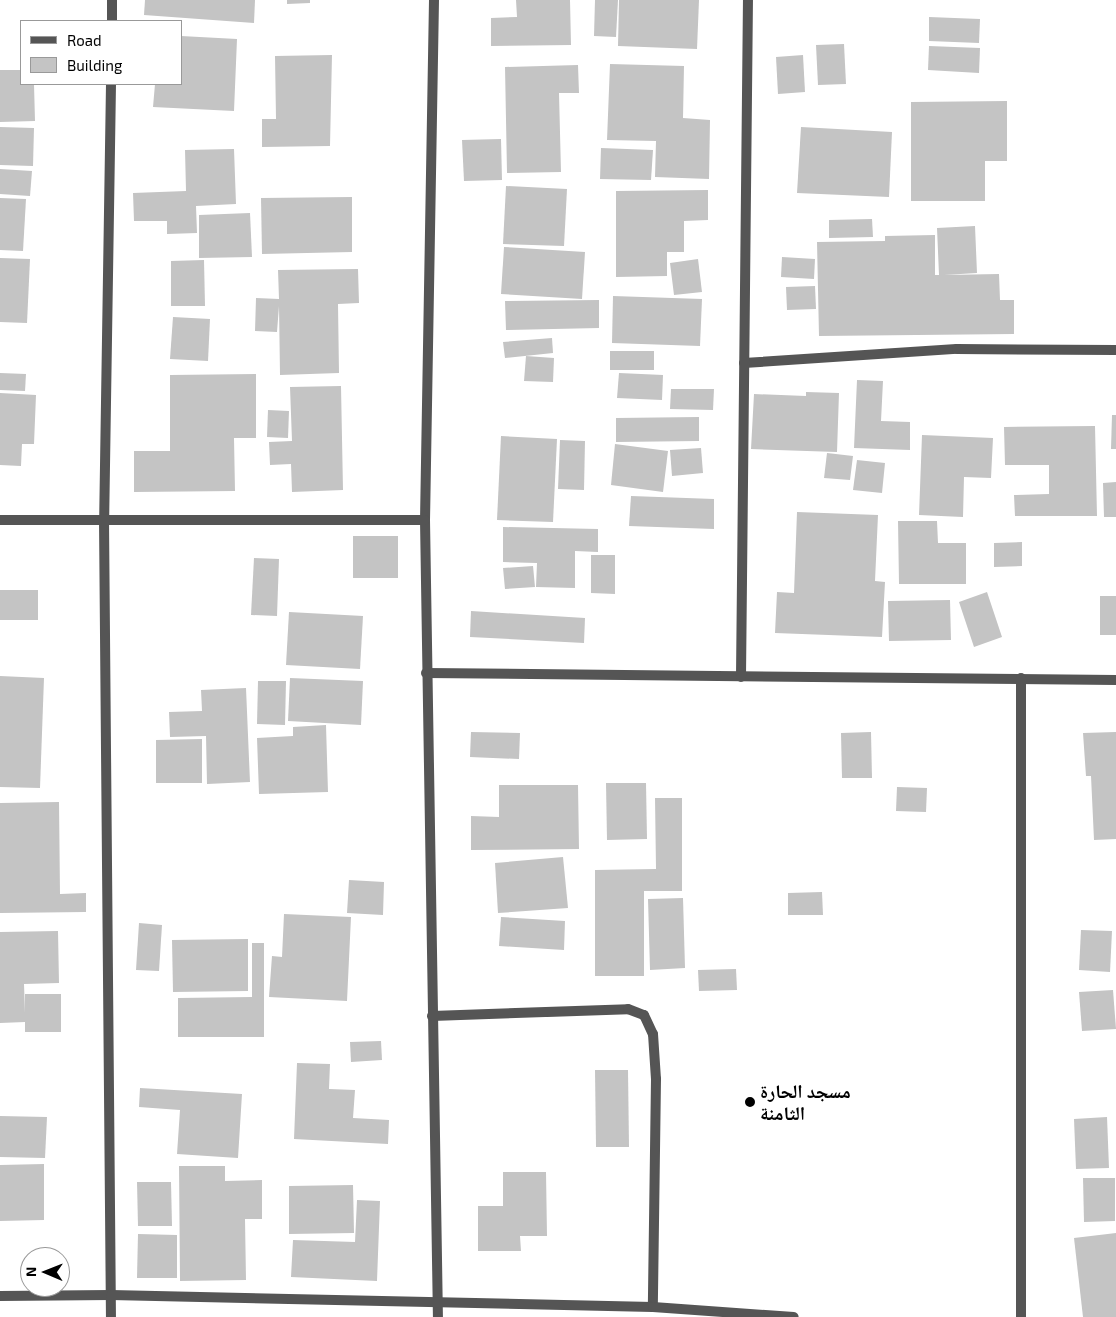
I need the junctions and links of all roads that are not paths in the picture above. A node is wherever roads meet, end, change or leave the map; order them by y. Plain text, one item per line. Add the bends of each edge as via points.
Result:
1 (112, 0) edge
2 (434, 0) edge
3 (748, 0) edge
4 (112, 20) edge
5 (111, 85) edge
6 (1116, 350) edge
7 (744, 363) junction
8 (0, 520) edge
9 (104, 520) junction
10 (425, 520) junction
11 (426, 673) junction
12 (741, 677) junction
13 (1021, 678) junction
14 (1116, 680) edge
15 (432, 1016) junction
16 (0, 1296) edge
17 (111, 1296) junction
18 (437, 1302) junction
19 (653, 1307) junction
20 (111, 1317) edge
21 (438, 1317) edge
22 (794, 1317) edge
23 (1021, 1317) edge

1 - 4 street
2 - 10 street
3 - 7 street
5 - 9 street
6 - 7 street via 956,349
7 - 12 street
8 - 9 street
9 - 10 street
9 - 17 street
10 - 11 street
11 - 12 street
11 - 15 street
12 - 13 street
13 - 14 street
13 - 23 street
15 - 18 street
15 - 19 street via 628,1009 644,1015 653,1034 656,1079
16 - 17 street
17 - 18 street
17 - 20 street
18 - 19 street
18 - 21 street
19 - 22 street

